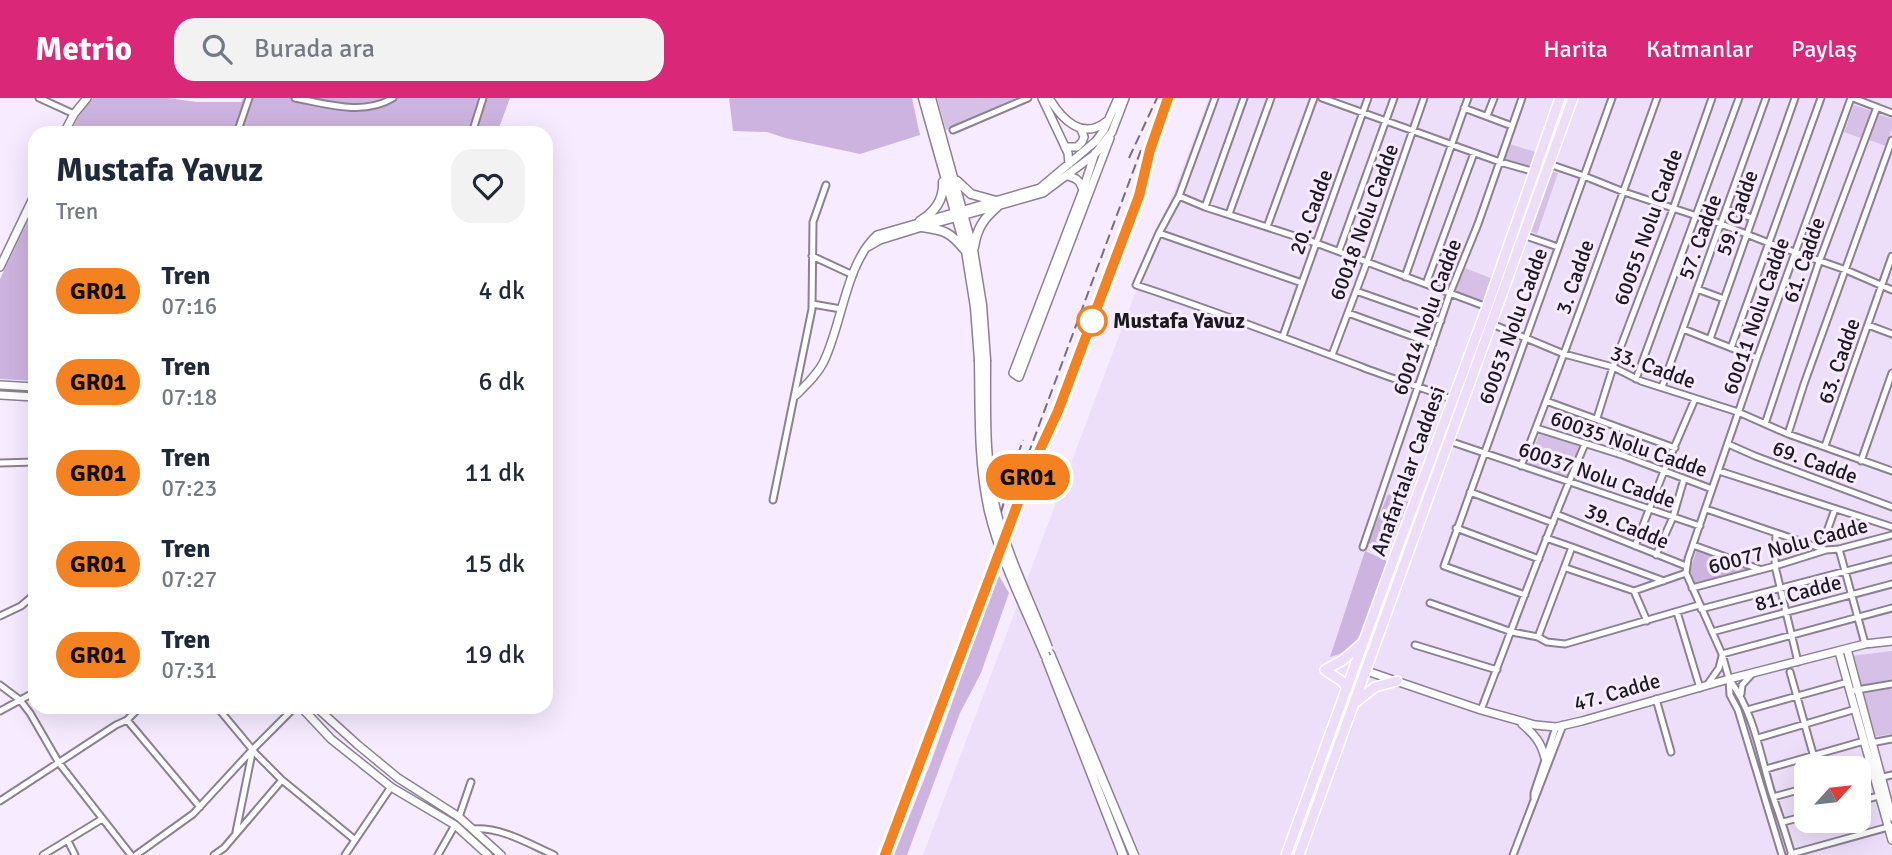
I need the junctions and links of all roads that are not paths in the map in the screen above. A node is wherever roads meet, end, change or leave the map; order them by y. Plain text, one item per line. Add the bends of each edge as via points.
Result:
1 (87, 98) edge
2 (249, 98) edge
3 (295, 98) edge
4 (393, 98) edge
5 (483, 98) edge
6 (923, 98) edge
7 (930, 98) edge
8 (1028, 98) edge
9 (1042, 98) edge
10 (1049, 98) edge
11 (1118, 98) edge
12 (1125, 98) edge
13 (1215, 98) edge
14 (1244, 98) edge
15 (1271, 98) edge
16 (1314, 98) edge
17 (1322, 98) edge
18 (1368, 98) edge
19 (1394, 98) edge
20 (1424, 98) edge
21 (1468, 98) edge
22 (1494, 98) edge
23 (1522, 98) edge
24 (1560, 98) edge
25 (1573, 98) edge
26 (1612, 98) edge
27 (1657, 98) edge
28 (1712, 98) edge
29 (1739, 98) edge
30 (1766, 98) edge
31 (1795, 98) edge
32 (1821, 98) edge
33 (1852, 98) edge
34 (1877, 98) edge
35 (42, 99) edge
36 (1339, 101) edge
37 (1875, 107) junction
38 (1464, 108) junction
39 (1892, 113) edge
40 (74, 114) junction
41 (1362, 114) junction
42 (1488, 116) junction
43 (1110, 118) junction
44 (1387, 122) junction
45 (68, 126) edge
46 (239, 126) edge
47 (474, 126) edge
48 (1513, 126) junction
49 (1081, 129) junction
50 (953, 130) dead end
51 (1108, 131) junction
52 (1413, 131) junction
53 (1892, 140) edge
54 (1452, 145) junction
55 (1065, 147) junction
56 (1474, 153) junction
57 (1095, 154) junction
58 (1500, 162) junction
59 (1069, 164) junction
60 (1549, 164) junction
61 (943, 168) junction
62 (1535, 172) junction
63 (953, 175) junction
64 (1068, 176) junction
65 (1584, 176) junction
66 (827, 185) dead end
67 (1083, 190) junction
68 (1623, 192) junction
69 (1179, 196) junction
70 (996, 204) junction
71 (1205, 207) junction
72 (28, 208) edge
73 (1673, 209) junction
74 (1727, 209) junction
75 (960, 214) junction
76 (1229, 214) junction
77 (1695, 216) junction
78 (1752, 218) junction
79 (921, 224) junction
80 (1721, 224) junction
81 (1267, 227) junction
82 (1159, 233) junction
83 (1523, 235) junction
84 (1746, 235) junction
85 (1316, 243) junction
86 (1769, 243) junction
87 (1558, 247) junction
88 (970, 250) junction
89 (1339, 251) junction
90 (1794, 252) junction
91 (812, 256) junction
92 (1892, 256) edge
93 (1367, 262) junction
94 (1819, 262) junction
95 (0, 266) edge
96 (1846, 270) junction
97 (853, 275) junction
98 (1405, 277) junction
99 (1302, 283) junction
100 (1426, 285) junction
101 (1882, 285) junction
102 (1698, 289) junction
103 (1892, 290) edge
104 (1356, 291) junction
105 (1450, 293) junction
106 (1724, 299) junction
107 (812, 304) junction
108 (1487, 307) junction
109 (841, 309) junction
110 (1348, 313) junction
111 (1441, 321) junction
112 (1486, 322) junction
113 (1868, 325) junction
114 (1683, 329) junction
115 (1892, 334) edge
116 (1283, 336) junction
117 (1526, 337) junction
118 (1710, 339) junction
119 (1433, 344) junction
120 (1731, 348) junction
121 (1564, 354) junction
122 (1332, 355) junction
123 (1757, 358) junction
124 (1613, 367) junction
125 (1892, 373) edge
126 (1636, 379) junction
127 (0, 385) edge
128 (1419, 386) junction
129 (28, 387) edge
130 (1662, 387) junction
131 (796, 394) junction
132 (0, 395) edge
133 (28, 397) edge
134 (1695, 399) junction
135 (1546, 401) junction
136 (1457, 402) junction
137 (1738, 412) junction
138 (1597, 418) junction
139 (1765, 424) junction
140 (1536, 428) junction
141 (1788, 434) junction
142 (1449, 441) junction
143 (1585, 444) junction
144 (1728, 444) junction
145 (1825, 446) junction
146 (1675, 448) junction
147 (1483, 453) junction
148 (1861, 461) junction
149 (0, 463) edge
150 (28, 463) edge
151 (1521, 466) junction
152 (1664, 471) junction
153 (1719, 471) junction
154 (1892, 471) edge
155 (1684, 479) junction
156 (1569, 481) junction
157 (1712, 489) junction
158 (1470, 492) junction
159 (773, 500) dead end
160 (1892, 507) edge
161 (1650, 509) junction
162 (1706, 509) junction
163 (1835, 509) junction
164 (1556, 514) junction
165 (1673, 517) junction
166 (1553, 523) junction
167 (1700, 526) junction
168 (1892, 527) edge
169 (1456, 528) junction
170 (1776, 533) junction
171 (1892, 535) edge
172 (1546, 538) junction
173 (1635, 545) junction
174 (1693, 545) junction
175 (1363, 547) dead end
176 (1572, 547) junction
177 (1824, 549) junction
178 (1839, 549) junction
179 (1656, 555) junction
180 (1539, 559) junction
181 (1892, 559) edge
182 (1775, 566) junction
183 (1566, 568) junction
184 (1761, 569) junction
185 (1686, 570) junction
186 (1845, 573) junction
187 (1664, 581) junction
188 (1892, 584) edge
189 (1692, 588) junction
190 (1780, 589) junction
191 (1634, 591) junction
192 (1525, 595) junction
193 (1852, 595) junction
194 (28, 600) edge
195 (1430, 603) dead end
196 (1700, 607) junction
197 (1892, 608) edge
198 (1676, 612) junction
199 (1786, 612) junction
200 (0, 616) edge
201 (1858, 618) junction
202 (1647, 621) junction
203 (1512, 632) junction
204 (1712, 632) junction
205 (1791, 636) junction
206 (1538, 637) junction
207 (1892, 641) edge
208 (1363, 642) junction
209 (1415, 645) dead end
210 (1865, 645) junction
211 (1843, 650) junction
212 (1048, 655) junction
213 (1722, 655) junction
214 (1798, 662) junction
215 (1355, 667) junction
216 (1367, 670) junction
217 (1497, 670) junction
218 (1790, 672) dead end
219 (1751, 674) junction
220 (1729, 679) junction
221 (1397, 681) junction
222 (1848, 682) junction
223 (1892, 684) edge
224 (0, 685) edge
225 (1703, 687) junction
226 (1347, 690) junction
227 (1854, 691) junction
228 (1741, 694) junction
229 (28, 696) edge
230 (1797, 696) junction
231 (1656, 699) junction
232 (20, 700) junction
233 (1354, 704) junction
234 (1856, 709) junction
235 (1481, 710) junction
236 (1747, 710) junction
237 (0, 711) edge
238 (28, 713) edge
239 (29, 714) edge
240 (133, 714) edge
241 (223, 714) edge
242 (288, 714) edge
243 (308, 714) edge
244 (324, 714) edge
245 (127, 720) junction
246 (1519, 721) junction
247 (1804, 724) junction
248 (1559, 726) junction
249 (1758, 738) junction
250 (1892, 740) edge
251 (1868, 742) junction
252 (253, 750) junction
253 (1671, 752) dead end
254 (1813, 755) junction
255 (1545, 758) junction
256 (59, 763) junction
257 (1872, 768) joint
258 (1766, 769) junction
259 (1892, 775) edge
260 (1878, 778) junction
261 (282, 780) junction
262 (471, 782) dead end
263 (391, 788) junction
264 (1794, 791) edge
265 (1879, 796) junction
266 (1773, 797) junction
267 (1534, 798) junction
268 (1871, 798) edge
269 (0, 801) edge
270 (200, 807) junction
271 (459, 817) junction
272 (1892, 817) edge
273 (102, 819) junction
274 (1794, 819) edge
275 (1783, 822) junction
276 (456, 825) junction
277 (1890, 826) edge
278 (474, 829) junction
279 (236, 833) junction
280 (355, 840) junction
281 (1892, 840) edge
282 (68, 841) junction
283 (224, 848) junction
284 (43, 855) edge
285 (75, 855) edge
286 (134, 855) edge
287 (214, 855) edge
288 (230, 855) edge
289 (345, 855) edge
290 (438, 855) edge
291 (488, 855) edge
292 (501, 855) edge
293 (554, 855) edge
294 (1123, 855) edge
295 (1134, 855) edge
296 (1286, 855) edge
297 (1299, 855) edge
298 (1513, 855) edge
299 (1782, 855) edge
300 (1791, 855) edge

1 - 40 street
2 - 46 street
3 - 4 street via 364,108
5 - 47 street
6 - 61 main road
7 - 63 main road
8 - 50 street
9 - 55 street
10 - 49 street
11 - 43 street
12 - 51 street
13 - 69 street
14 - 71 street
15 - 76 street
16 - 81 street
17 - 36 street
18 - 41 street, 20. Cadde
19 - 44 street
20 - 52 street, 60018 Nolu Cadde
21 - 38 street
22 - 42 street
23 - 48 street, 60014 Nolu Cadde
24 - 62 main road, Anafartalar Caddesi
25 - 60 main road, Anafartalar Caddesi
26 - 65 street, 60053 Nolu Cadde
27 - 68 street, 3. Cadde
28 - 73 street, 60055 Nolu Cadde
29 - 77 street
30 - 74 street, 57. Cadde
31 - 78 street, 59. Cadde
32 - 86 street
33 - 37 street
33 - 90 street, 60011 Nolu Cadde
34 - 37 street, 61. Cadde
35 - 40 street
36 - 41 street
37 - 39 street
37 - 94 street, 61. Cadde
38 - 42 street
38 - 54 street
40 - 45 street
41 - 44 street
41 - 85 street, 20. Cadde
42 - 48 street
43 - 49 street via 1092,130
43 - 51 street
44 - 52 street
44 - 89 street
48 - 58 street, 60014 Nolu Cadde
49 - 55 street via 1082,142
51 - 57 street
51 - 59 street
51 - 67 street via 1019,377 1013,373
52 - 54 street
52 - 93 street, 60018 Nolu Cadde
53 - 96 street
54 - 56 street
54 - 98 street
55 - 59 street
56 - 58 street
56 - 100 street
57 - 64 street
57 - 67 street
58 - 62 street
58 - 105 street, 60014 Nolu Cadde
59 - 70 street via 1040,188
60 - 65 street
60 - 83 main road, Anafartalar Caddesi
61 - 75 main road
61 - 79 main road via 939,202
62 - 108 main road, Anafartalar Caddesi
63 - 70 main road via 971,194
63 - 75 main road
64 - 67 street via 1076,177
64 - 70 street via 1043,193
65 - 68 street
65 - 87 street, 60053 Nolu Cadde
66 - 91 street via 813,222
68 - 73 street
68 - 121 street, 3. Cadde
69 - 71 street
69 - 82 street
70 - 75 street
70 - 88 main road via 976,232
71 - 76 street
72 - 95 street
73 - 77 street
73 - 124 street, 60055 Nolu Cadde
74 - 78 street
74 - 80 street, 57. Cadde
75 - 79 street
75 - 88 main road
76 - 81 street
77 - 80 street
77 - 126 street
78 - 84 street, 59. Cadde
79 - 88 main road via 950,234
79 - 97 street via 863,251
80 - 84 street
80 - 102 street, 57. Cadde
81 - 85 street
82 - 99 street
82 - 116 street via 1136,285
83 - 87 street
83 - 112 main road, Anafartalar Caddesi
84 - 86 street
84 - 106 street, 59. Cadde
85 - 89 street
85 - 99 street, 20. Cadde
86 - 90 street
86 - 120 street
87 - 117 street, 60053 Nolu Cadde
88 - 212 main road, bridge via 982,305 990,480 1010,554
89 - 93 street
90 - 94 street
90 - 123 street, 60011 Nolu Cadde
91 - 97 street
91 - 107 street
92 - 101 street, 63. Cadde
93 - 98 street
93 - 104 street, 60018 Nolu Cadde
94 - 96 street
94 - 139 street, 61. Cadde
96 - 101 street
96 - 141 street
97 - 109 street
98 - 100 street
99 - 116 street, 20. Cadde
100 - 105 street
101 - 103 street
101 - 113 street, 63. Cadde
102 - 106 street
102 - 114 street, 57. Cadde
104 - 110 street, 60018 Nolu Cadde
104 - 111 street
105 - 108 street
105 - 111 street, 60014 Nolu Cadde
106 - 118 street, 59. Cadde
107 - 109 street
107 - 131 street
108 - 112 main road, Anafartalar Caddesi
109 - 131 street via 824,363
110 - 119 street
110 - 122 street, 60018 Nolu Cadde
111 - 119 street, 60014 Nolu Cadde
112 - 117 street, 33. Cadde
112 - 136 main road, Anafartalar Caddesi
113 - 115 street
113 - 145 street, 63. Cadde
114 - 118 street
114 - 130 street, 57. Cadde
116 - 122 street
117 - 121 street, 33. Cadde
117 - 147 street, 60053 Nolu Cadde
118 - 120 street
119 - 128 street, 60014 Nolu Cadde
120 - 123 street
121 - 124 street, 33. Cadde
121 - 135 street, 3. Cadde
122 - 128 street
123 - 137 street, 60011 Nolu Cadde
124 - 126 street, 33. Cadde
124 - 138 street, 60055 Nolu Cadde
125 - 148 street
126 - 130 street, 33. Cadde
127 - 129 street
128 - 136 street
128 - 175 street, 60014 Nolu Cadde
130 - 134 street, 33. Cadde
131 - 159 street
132 - 133 street
134 - 137 street, 33. Cadde
134 - 146 street
135 - 138 street
135 - 140 street, 3. Cadde
136 - 142 main road, Anafartalar Caddesi
136 - 208 main road, Anafartalar Caddesi
137 - 139 street, 33. Cadde
137 - 144 street, 60011 Nolu Cadde
138 - 146 street
139 - 141 street, 33. Cadde
140 - 143 street, 60035 Nolu Cadde
140 - 151 street, 3. Cadde
141 - 145 street, 33. Cadde
142 - 147 street, 60037 Nolu Cadde
142 - 216 main road, Anafartalar Caddesi
143 - 152 street, 60035 Nolu Cadde
143 - 156 street
144 - 153 street, 60011 Nolu Cadde
144 - 160 street, 69. Cadde
145 - 148 street, 33. Cadde
146 - 152 street
147 - 151 street, 60037 Nolu Cadde
147 - 158 street, 60053 Nolu Cadde
148 - 154 street, 33. Cadde
149 - 150 street
151 - 156 street, 60037 Nolu Cadde
152 - 155 street, 60035 Nolu Cadde
152 - 161 street
153 - 157 street, 60011 Nolu Cadde
153 - 163 street
155 - 157 street, 60035 Nolu Cadde
155 - 165 street
156 - 161 street, 60037 Nolu Cadde
156 - 164 street
157 - 162 street, 60011 Nolu Cadde
158 - 166 street, 39. Cadde
158 - 169 street, 60053 Nolu Cadde
161 - 165 street, 60037 Nolu Cadde
161 - 173 street
162 - 167 street, 60011 Nolu Cadde
162 - 170 street
163 - 168 street
163 - 177 street
164 - 166 street
164 - 173 street, 39. Cadde
165 - 167 street, 60037 Nolu Cadde
165 - 179 street
166 - 172 street
167 - 174 street, 60011 Nolu Cadde
169 - 180 street
169 - 192 street, 60053 Nolu Cadde via 1444,566
170 - 177 street
170 - 182 street
171 - 178 street, 60077 Nolu Cadde
172 - 176 street
172 - 180 street
173 - 179 street, 39. Cadde
174 - 184 street
174 - 185 street, 60011 Nolu Cadde
176 - 183 street
176 - 187 street
177 - 178 street, 60077 Nolu Cadde
177 - 182 street, 60077 Nolu Cadde
178 - 186 street
179 - 185 street, 39. Cadde
180 - 192 street
181 - 186 street
182 - 184 street, 60077 Nolu Cadde
182 - 190 street
183 - 191 street
183 - 206 street
184 - 189 street, 60077 Nolu Cadde
185 - 187 street
185 - 189 street
186 - 190 street
186 - 193 street
187 - 191 street
188 - 193 street, 81. Cadde
189 - 196 street
190 - 196 street
190 - 199 street
191 - 202 street
192 - 203 street
193 - 199 street, 81. Cadde
193 - 201 street
194 - 200 street
195 - 203 street
196 - 198 street
196 - 204 street
197 - 201 street
198 - 202 street
198 - 225 street
199 - 204 street, 81. Cadde
199 - 205 street
201 - 205 street
201 - 210 street
202 - 206 street via 1565,644
203 - 206 street
203 - 217 street
204 - 213 street
205 - 213 street
205 - 214 street
207 - 210 street, 47. Cadde
208 - 215 main road, Anafartalar Caddesi
208 - 226 main road via 1325,670
209 - 217 street
210 - 211 street, 47. Cadde
211 - 214 street, 47. Cadde
211 - 222 street
211 - 227 street
212 - 294 main road
212 - 295 main road
213 - 220 street
213 - 225 street via 1719,668
214 - 219 street, 47. Cadde
215 - 216 street, 47. Cadde
215 - 226 main road, Anafartalar Caddesi
216 - 221 street, 47. Cadde
216 - 233 main road, Anafartalar Caddesi
217 - 235 street
218 - 230 street
219 - 220 street, 47. Cadde
219 - 228 street
220 - 225 street, 47. Cadde
220 - 228 street
220 - 299 street via 1730,695
221 - 233 main road via 1375,687
221 - 235 street, 47. Cadde
222 - 227 street
222 - 230 street
223 - 227 street
224 - 232 street
225 - 231 street, 47. Cadde
226 - 296 main road, Anafartalar Caddesi
227 - 234 street
227 - 251 street
228 - 236 street
229 - 232 street
230 - 236 street
230 - 247 street
231 - 248 street, 47. Cadde
231 - 253 street
232 - 237 street
232 - 238 street
233 - 297 main road, Anafartalar Caddesi
234 - 247 street
234 - 251 street
235 - 246 street, 47. Cadde
236 - 249 street
239 - 256 street
240 - 245 street
241 - 252 street
242 - 252 street
243 - 263 street
244 - 271 street via 398,778
245 - 256 street
245 - 270 street
246 - 248 street, 47. Cadde
246 - 255 street via 1535,735
247 - 249 street
247 - 254 street
248 - 255 street
248 - 267 street
249 - 258 street
250 - 251 street
251 - 254 street
251 - 257 street
251 - 260 street
252 - 261 street
252 - 270 street
252 - 279 street
254 - 258 street
255 - 267 street
256 - 269 street
256 - 273 street
257 - 260 street
258 - 266 street
259 - 260 street
260 - 265 street
260 - 272 street
261 - 279 street
261 - 280 street
262 - 271 street
263 - 276 street
263 - 280 street
264 - 266 street
265 - 268 street
265 - 277 street
266 - 275 street
267 - 298 street
270 - 286 street
271 - 278 street
273 - 282 street
273 - 286 street
274 - 275 street
275 - 300 street
276 - 290 street
276 - 291 street
277 - 281 street
277 - 300 street
278 - 292 street
278 - 293 street via 488,828
279 - 283 street
280 - 289 street
282 - 284 street
282 - 285 street
283 - 287 street
283 - 288 street

